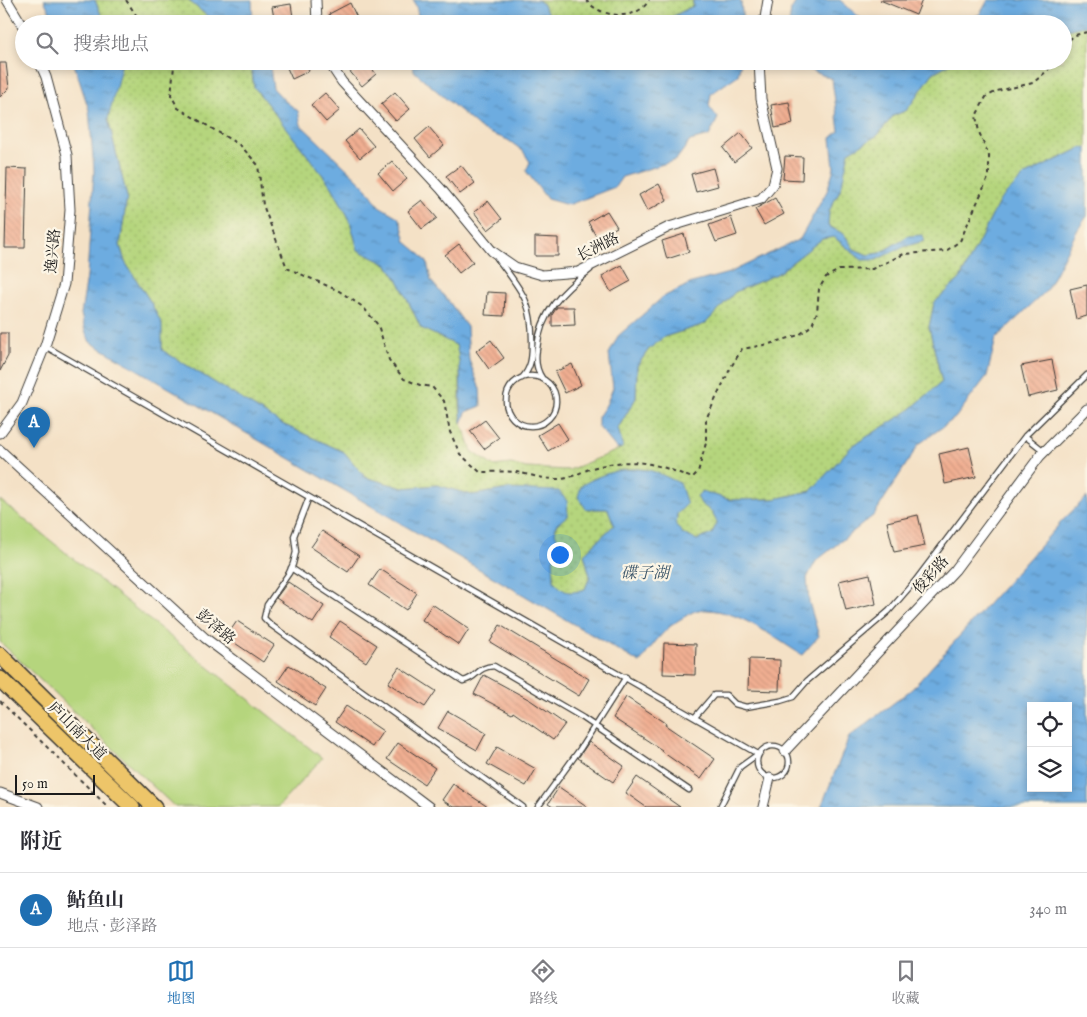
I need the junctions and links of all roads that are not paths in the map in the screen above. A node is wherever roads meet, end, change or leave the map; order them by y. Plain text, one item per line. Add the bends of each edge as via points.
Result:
1 (7, 0) edge
2 (316, 0) edge
3 (768, 0) edge
4 (16, 15) edge
5 (317, 15) edge
6 (766, 15) edge
7 (43, 70) edge
8 (334, 70) edge
9 (759, 70) edge
10 (492, 251) junction
11 (604, 260) junction
12 (45, 346) junction
13 (1087, 375) edge
14 (521, 379) junction
15 (543, 380) junction
16 (1087, 409) edge
17 (0, 433) edge
18 (1025, 436) junction
19 (0, 450) edge
20 (1044, 451) junction
21 (309, 497) junction
22 (291, 568) junction
23 (0, 655) edge
24 (626, 677) junction
25 (0, 679) edge
26 (695, 717) junction
27 (595, 726) junction
28 (785, 751) junction
29 (758, 754) junction
30 (770, 778) junction
31 (689, 790) dead end
32 (0, 793) edge
33 (38, 807) edge
34 (132, 807) edge
35 (154, 807) edge
36 (429, 807) edge
37 (523, 807) edge
38 (538, 807) edge
39 (720, 807) edge
40 (763, 807) edge

1 - 4 street
2 - 5 street
3 - 6 street
7 - 12 street, 逸兴路 via 67,155 70,210 64,284
8 - 10 street, 长洲路
9 - 11 street, 长洲路 via 761,99 777,168 773,185 761,199 670,227
10 - 11 street, 长洲路 via 515,267 542,275 578,272
10 - 14 lane via 524,294 530,310 532,358
11 - 15 lane via 571,284 554,302 543,321 538,337 536,370
12 - 17 street, 逸兴路 via 22,403
12 - 21 lane
13 - 18 lane
14 - 15 lane via 529,376
14 - 15 lane via 507,392 506,404 512,418 522,425 533,426 544,422 553,412 556,400 554,391
16 - 20 street, 俊彩路
18 - 20 lane
18 - 26 lane via 889,611 793,697 746,707 736,704 726,695 714,695
19 - 36 street, 彭泽路 via 205,638
20 - 28 street, 俊彩路 via 955,570
21 - 22 lane via 294,536 296,552
21 - 24 lane
22 - 27 lane via 463,681 470,680 484,666 494,666
22 - 37 lane via 267,605 264,618
23 - 35 highway, 庐山南大道
24 - 26 lane
24 - 27 lane
25 - 34 highway, 庐山南大道
26 - 29 lane
27 - 31 lane
27 - 38 lane
28 - 29 lane via 771,746
28 - 30 lane via 788,767 781,776
29 - 30 lane via 758,769
29 - 39 lane via 740,767
30 - 40 street
32 - 33 street

